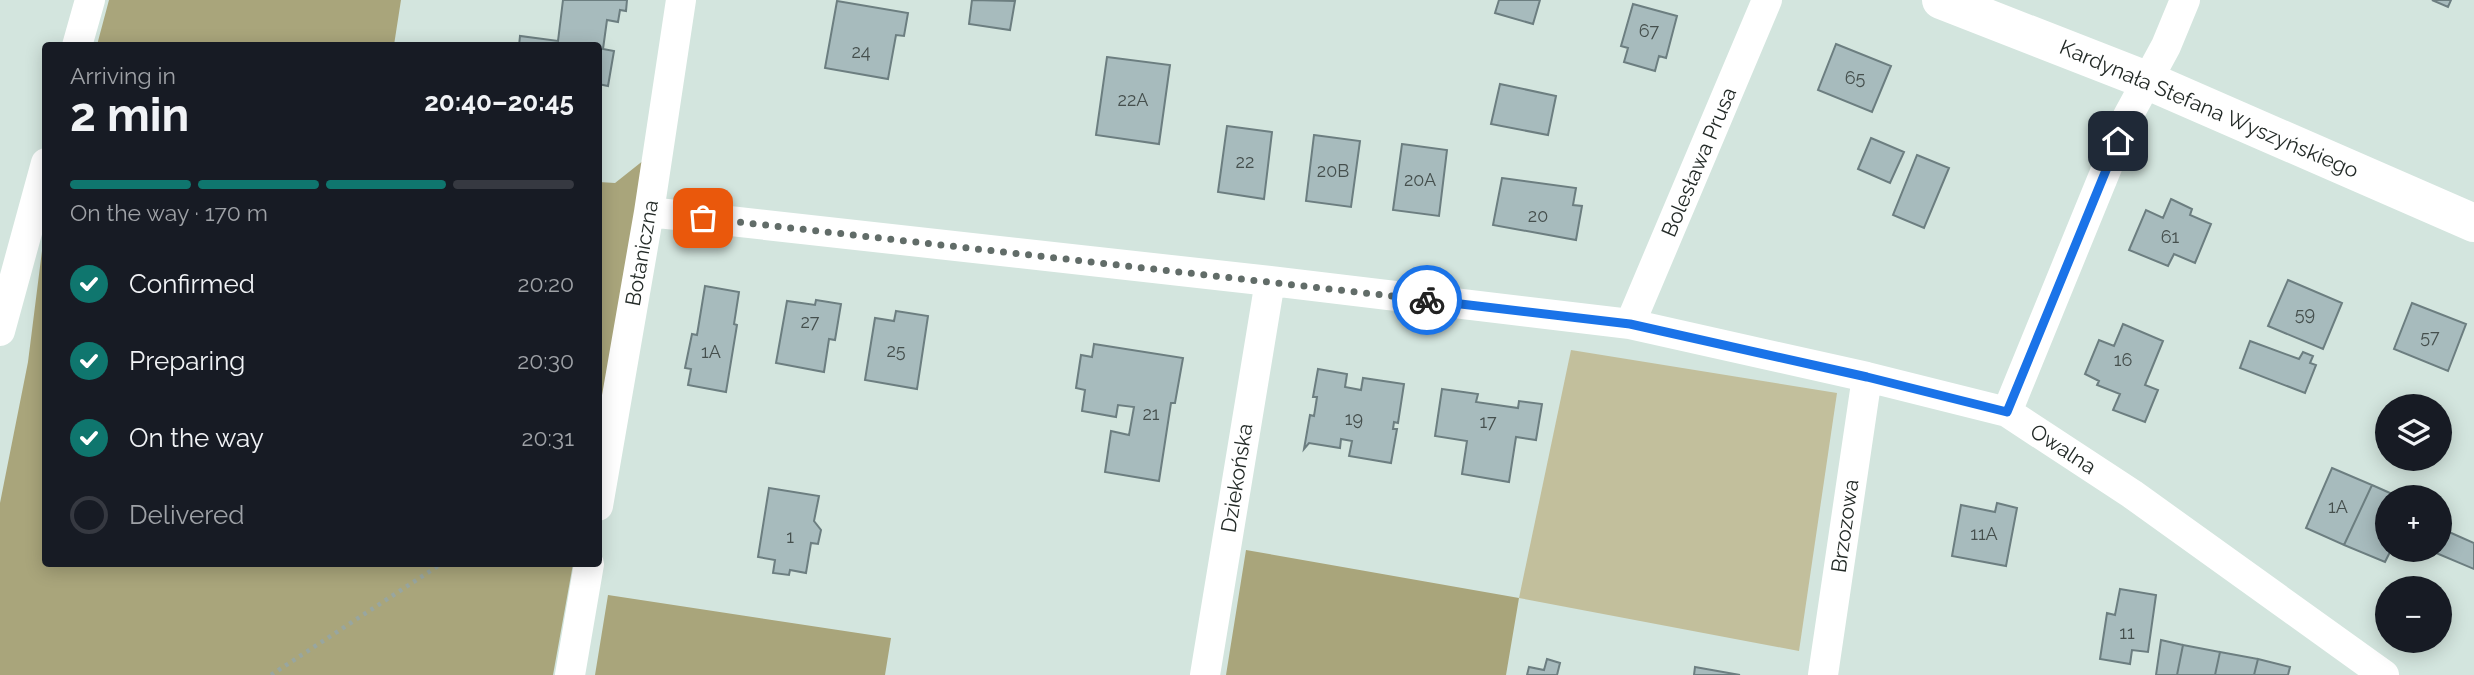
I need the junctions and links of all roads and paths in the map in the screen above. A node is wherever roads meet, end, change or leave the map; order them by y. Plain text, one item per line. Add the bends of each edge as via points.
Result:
1 (90, 0) edge
2 (681, 0) edge
3 (1767, 0) edge
4 (1941, 0) edge
5 (2185, 0) edge
6 (78, 42) edge
7 (2146, 80) junction
8 (42, 178) edge
9 (649, 212) junction
10 (2474, 223) edge
11 (1270, 281) junction
12 (1630, 324) junction
13 (0, 331) edge
14 (1867, 377) junction
15 (2007, 412) junction
16 (602, 483) edge
17 (436, 567) edge
18 (588, 567) edge
19 (271, 675) edge
20 (570, 675) edge
21 (1205, 675) edge
22 (1823, 675) edge
23 (2384, 675) edge

1 - 6 street
2 - 9 street, Botaniczna
3 - 12 street, Bolesława Prusa
4 - 7 main road, Kardynała Stefana Wyszyńskiego
5 - 7 street
7 - 10 main road, Kardynała Stefana Wyszyńskiego
7 - 15 street
8 - 13 street
9 - 11 street, Owalna
9 - 16 street, Botaniczna
11 - 12 street, Owalna
11 - 21 street, Dziekońska
12 - 14 street, Owalna
14 - 15 street, Owalna
14 - 22 street, Brzozowa
15 - 23 street, Owalna via 2132,494
17 - 19 path
18 - 20 street

